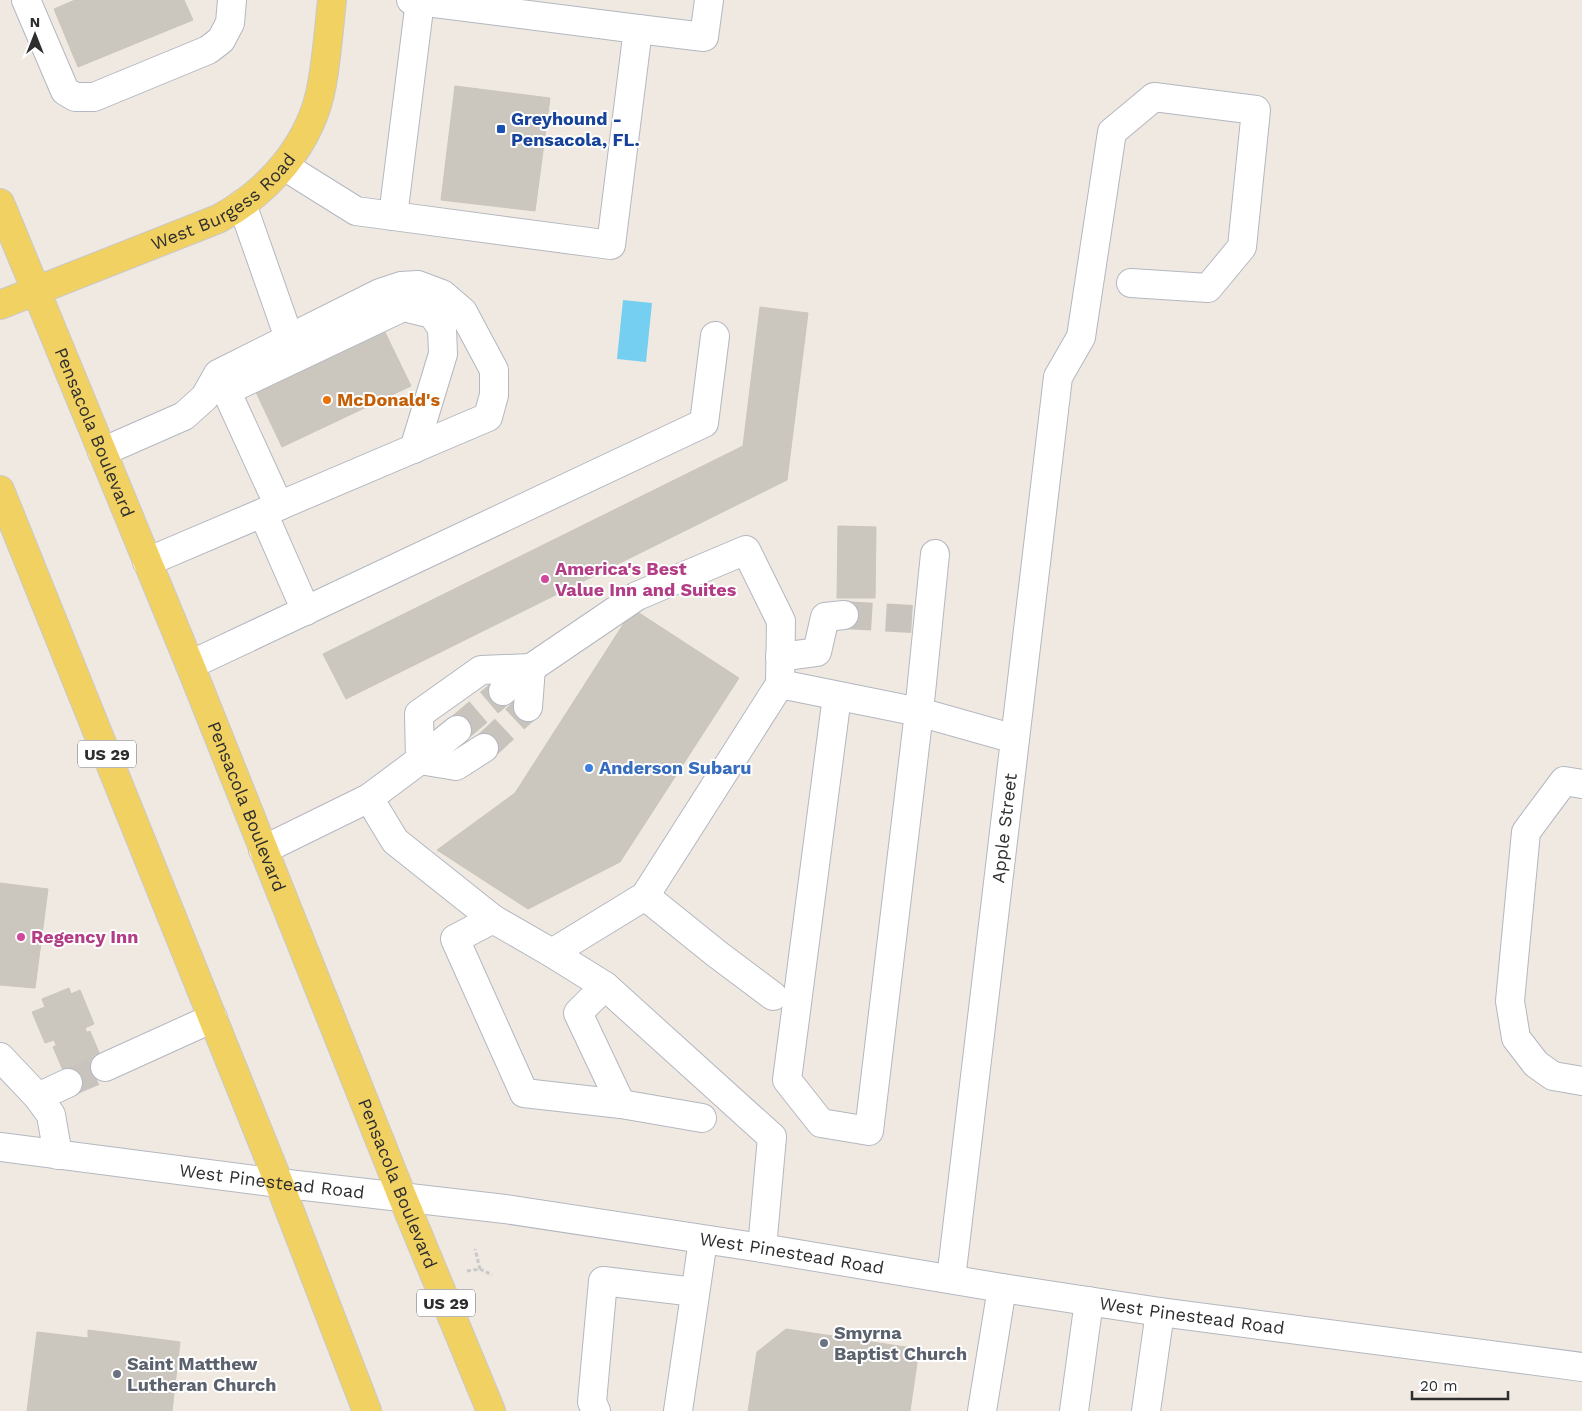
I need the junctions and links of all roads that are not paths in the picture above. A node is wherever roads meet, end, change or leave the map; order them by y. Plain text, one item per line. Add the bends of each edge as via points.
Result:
1 (26, 0) edge
2 (232, 0) edge
3 (332, 0) edge
4 (709, 0) edge
5 (415, 1) edge
6 (638, 29) junction
7 (284, 166) junction
8 (0, 203) edge
9 (242, 204) junction
10 (393, 216) junction
11 (1131, 282) dead end
12 (36, 290) junction
13 (0, 305) edge
14 (715, 336) dead end
15 (289, 338) junction
16 (222, 382) junction
17 (414, 449) junction
18 (102, 452) junction
19 (0, 490) edge
20 (271, 510) junction
21 (935, 554) dead end
22 (147, 562) junction
23 (306, 611) junction
24 (844, 616) tunnel mouth
25 (780, 657) junction
26 (190, 665) junction
27 (531, 668) junction
28 (780, 684) junction
29 (503, 691) tunnel mouth
30 (837, 696) junction
31 (528, 707) tunnel mouth
32 (919, 712) junction
33 (457, 730) tunnel mouth
34 (1016, 739) junction
35 (484, 748) tunnel mouth
36 (420, 760) junction
37 (1582, 784) edge
38 (368, 798) junction
39 (263, 850) junction
40 (645, 896) junction
41 (493, 919) junction
42 (552, 953) junction
43 (605, 986) junction
44 (773, 996) dead end
45 (213, 1018) junction
46 (0, 1057) edge
47 (105, 1067) tunnel mouth
48 (1582, 1081) edge
49 (68, 1083) tunnel mouth
50 (38, 1096) junction
51 (621, 1104) junction
52 (702, 1118) dead end
53 (0, 1147) edge
54 (58, 1155) junction
55 (279, 1182) junction
56 (402, 1196) junction
57 (703, 1240) junction
58 (762, 1248) junction
59 (951, 1279) junction
60 (1002, 1288) junction
61 (696, 1292) junction
62 (1089, 1301) junction
63 (1160, 1312) junction
64 (1582, 1368) edge
65 (367, 1411) edge
66 (491, 1411) edge
67 (596, 1411) edge
68 (678, 1411) edge
69 (982, 1411) edge
70 (1074, 1411) edge
71 (1146, 1411) edge

1 - 2 street via 65,91 75,97 94,97 208,50 221,40 230,23
3 - 7 main road, West Burgess Road via 322,86 310,124
4 - 6 street via 704,37
5 - 6 street
5 - 10 street
6 - 10 street via 611,245
7 - 9 main road, West Burgess Road via 266,186
7 - 10 street via 356,211
8 - 12 main road, Pensacola Boulevard / US 29
9 - 12 main road, West Burgess Road via 218,219
9 - 15 street
11 - 34 street, Apple Street via 1208,288 1242,248 1256,110 1154,97 1112,132 1081,337 1058,377
12 - 13 main road, West Burgess Road
12 - 18 main road, Pensacola Boulevard / US 29
14 - 23 street via 704,423
15 - 16 street
15 - 17 street via 401,286 418,285 442,294 463,312 494,370 494,395 488,417
16 - 17 street via 403,308 432,314 442,328 442,354
16 - 18 street via 184,416
16 - 20 street
17 - 20 street
18 - 22 main road, Pensacola Boulevard / US 29
19 - 45 main road, US 29
20 - 22 street
20 - 23 street
21 - 32 street via 920,619
22 - 26 main road, Pensacola Boulevard / US 29
23 - 26 street
24 - 25 street via 825,616 817,652
25 - 27 street via 780,621 746,550 637,596
25 - 28 street
26 - 39 main road, Pensacola Boulevard / US 29
27 - 29 street
27 - 31 street
27 - 36 street via 481,670 419,714
28 - 30 street
28 - 40 street
30 - 32 street
30 - 32 street via 787,1080 822,1122 869,1130
32 - 34 street
33 - 36 street
34 - 59 street, Apple Street
35 - 36 street via 456,766
36 - 38 street
37 - 48 street via 1564,781 1526,832 1510,1001 1516,1038 1536,1064 1552,1076
38 - 39 street
38 - 41 street via 395,841
39 - 56 main road, Pensacola Boulevard / US 29
40 - 42 street
40 - 44 street
41 - 42 street
41 - 51 street via 455,939 524,1093
42 - 43 street
43 - 51 street via 578,1013
43 - 58 street via 772,1137
45 - 47 street
45 - 55 main road, US 29
46 - 50 street
49 - 50 street
50 - 54 street via 51,1115
51 - 52 street
53 - 54 street, West Pinestead Road
54 - 55 street, West Pinestead Road
55 - 56 street, West Pinestead Road
55 - 65 main road, US 29
56 - 57 street, West Pinestead Road
56 - 66 main road, Pensacola Boulevard / US 29
57 - 58 street, West Pinestead Road
57 - 61 street
58 - 59 street, West Pinestead Road
59 - 60 street, West Pinestead Road
60 - 62 street, West Pinestead Road
60 - 69 street
61 - 67 street via 603,1281 592,1402
61 - 68 street
62 - 63 street, West Pinestead Road
62 - 70 street
63 - 64 street, West Pinestead Road
63 - 71 street

